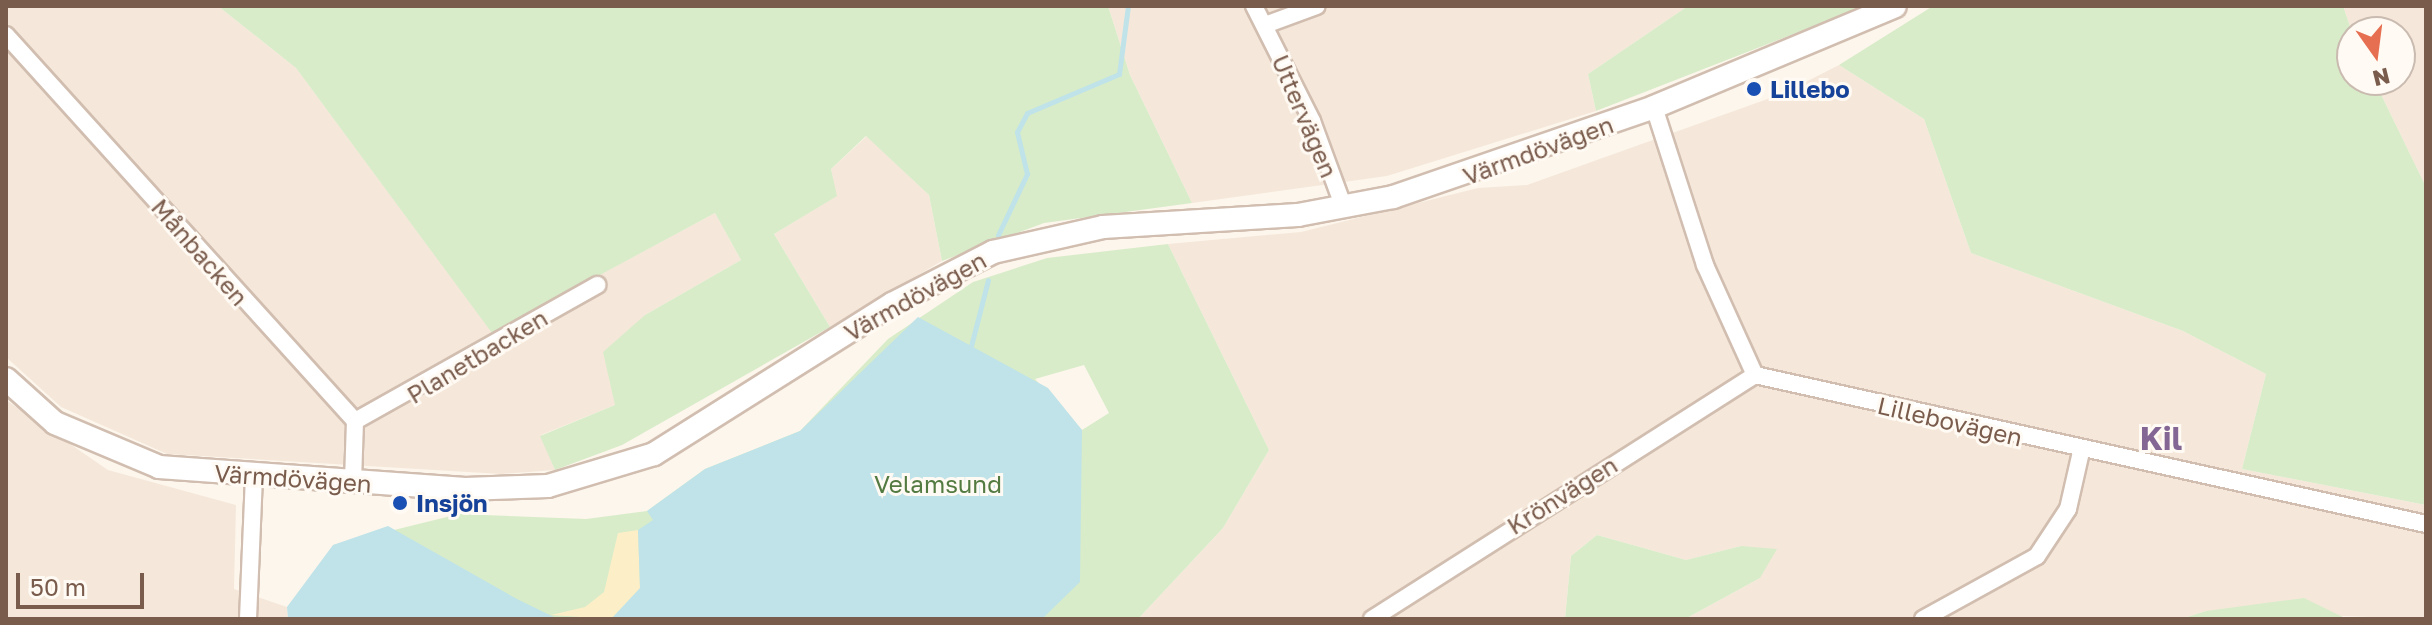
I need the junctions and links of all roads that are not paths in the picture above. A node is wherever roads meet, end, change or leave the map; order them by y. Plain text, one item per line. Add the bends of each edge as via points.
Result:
1 (1254, 6) edge
2 (1317, 6) edge
3 (1895, 6) edge
4 (1265, 25) junction
5 (6, 35) edge
6 (1654, 107) junction
7 (1344, 208) junction
8 (597, 285) dead end
9 (1755, 375) junction
10 (6, 379) edge
11 (355, 421) junction
12 (2081, 452) junction
13 (254, 477) junction
14 (353, 482) junction
15 (2426, 524) edge
16 (248, 619) edge
17 (1372, 619) edge
18 (1923, 619) edge

1 - 4 street, Uttervägen
2 - 4 street, Uttervägen
3 - 6 main road, Värmdövägen
4 - 7 street, Uttervägen
5 - 11 street, Månbacken
6 - 7 main road, Värmdövägen via 1451,181
6 - 9 street via 1705,265
7 - 14 main road, Värmdövägen via 1103,227 993,252 892,304 654,454 585,478 465,489
8 - 11 street, Planetbacken
9 - 12 street, Lillebovägen
9 - 17 street, Krönvägen
10 - 13 main road, Värmdövägen via 55,423 117,454 181,471
11 - 14 street
12 - 15 street, Lillebovägen
12 - 18 street via 2068,509 2037,556
13 - 14 main road, Värmdövägen
13 - 16 street

